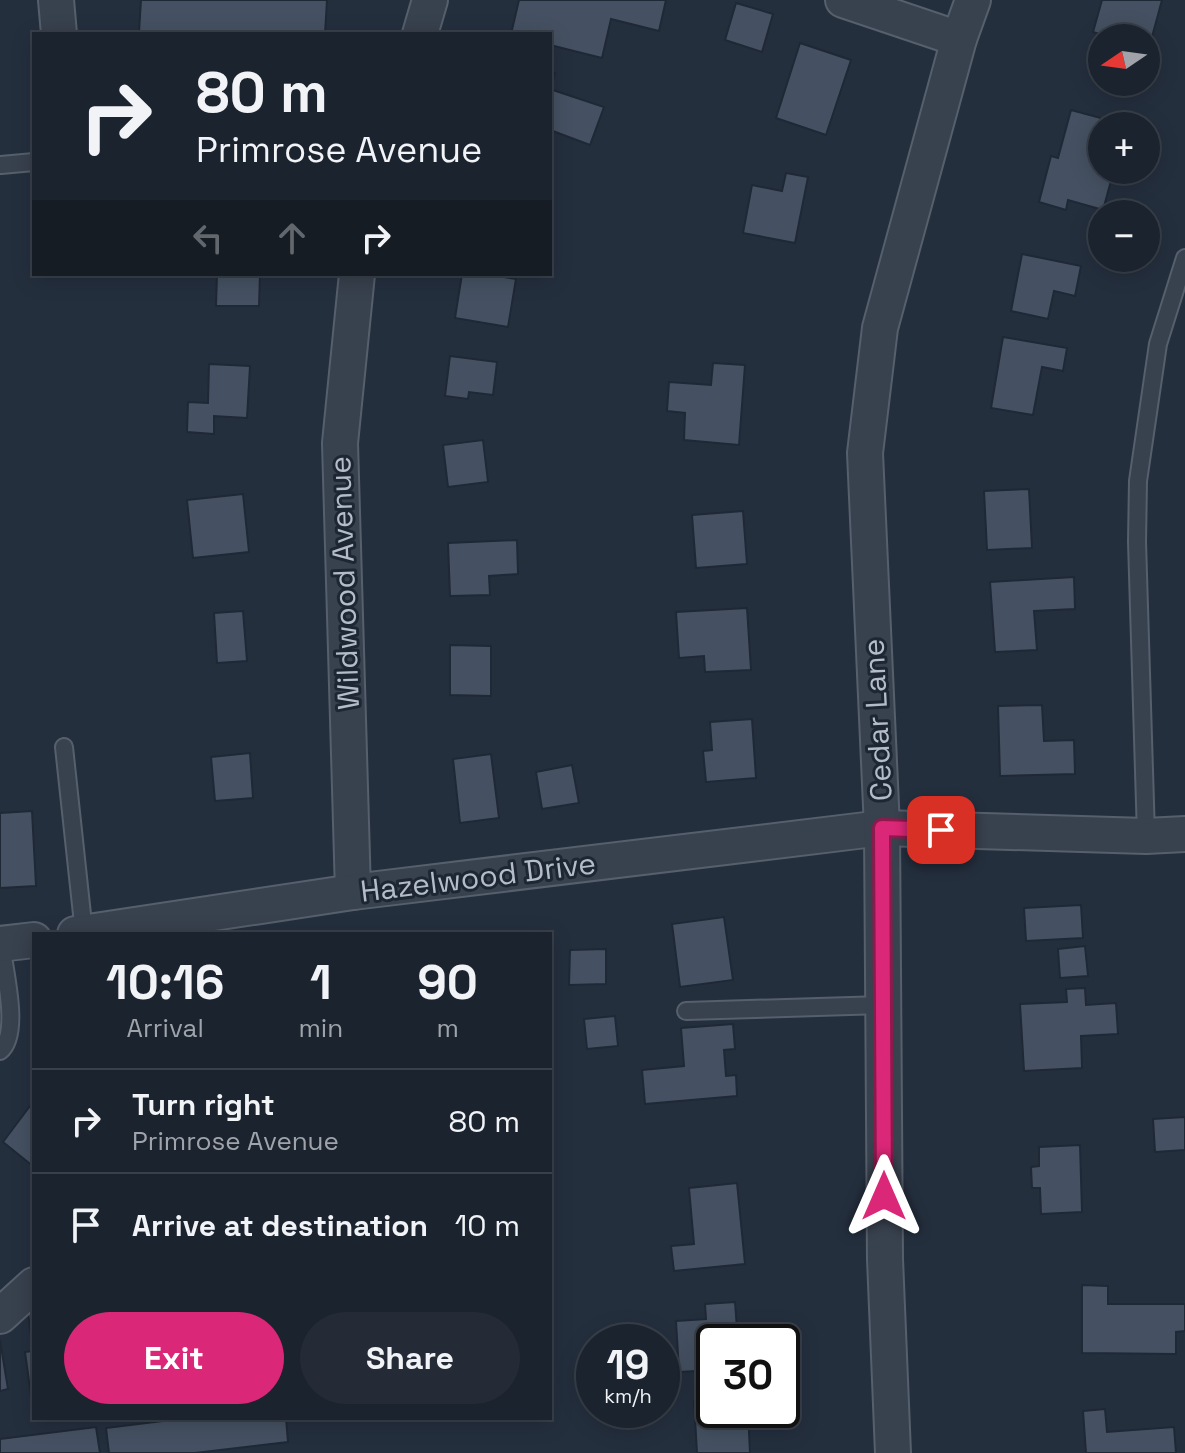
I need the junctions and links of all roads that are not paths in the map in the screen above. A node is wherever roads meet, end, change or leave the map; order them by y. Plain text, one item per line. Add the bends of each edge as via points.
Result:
1 (56, 0) edge
2 (430, 0) edge
3 (843, 0) edge
4 (973, 0) edge
5 (59, 32) edge
6 (421, 32) edge
7 (959, 39) junction
8 (32, 162) edge
9 (1, 165) edge
10 (1185, 258) edge
11 (357, 276) edge
12 (64, 747) dead end
13 (882, 828) junction
14 (1185, 834) edge
15 (1146, 836) junction
16 (353, 892) junction
17 (79, 932) edge
18 (86, 932) edge
19 (12, 943) edge
20 (883, 1005) junction
21 (686, 1011) dead end
22 (0, 1051) edge
23 (32, 1287) edge
24 (0, 1316) edge
25 (893, 1453) edge

1 - 5 street
2 - 6 street
3 - 7 street
4 - 7 street, Cedar Lane
7 - 13 street, Cedar Lane via 880,328 865,453
8 - 9 lane
10 - 15 lane via 1158,344 1138,481
11 - 16 street, Wildwood Avenue via 340,443
12 - 17 lane
13 - 15 street, Hazelwood Drive
13 - 16 street, Hazelwood Drive
13 - 20 street, Cedar Lane
14 - 15 street, Hazelwood Drive
16 - 18 street, Hazelwood Drive
19 - 22 lane via 11,1028 8,1045
20 - 21 lane
20 - 25 street, Cedar Lane
23 - 24 street

